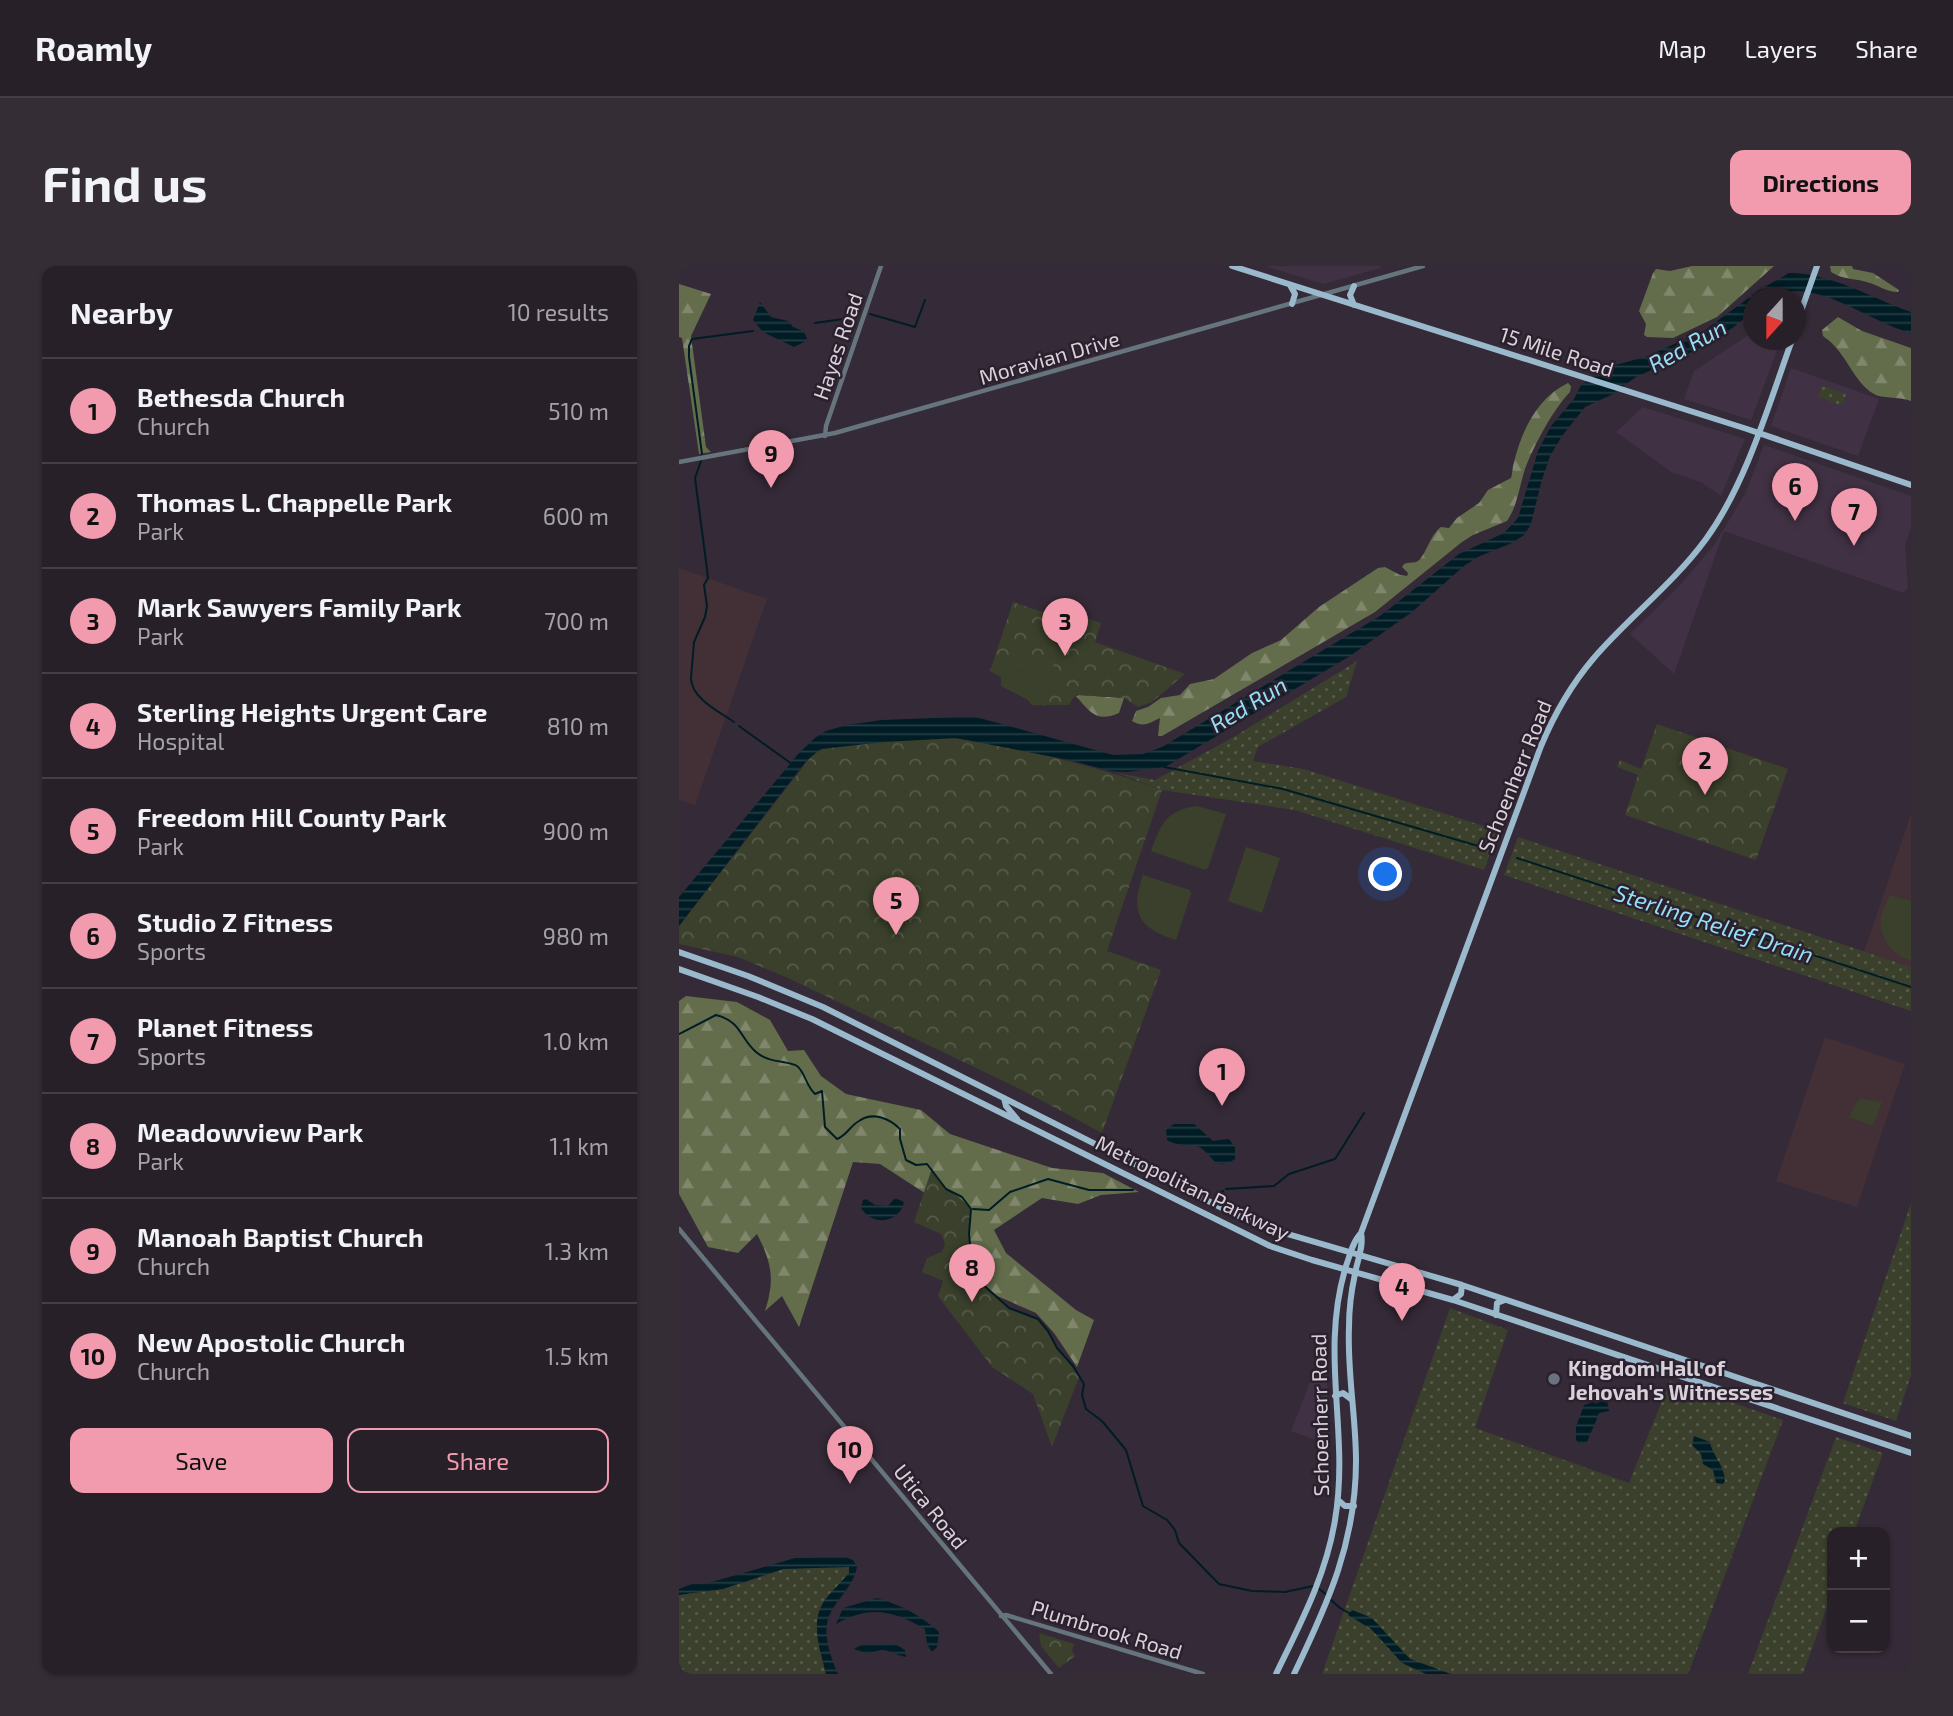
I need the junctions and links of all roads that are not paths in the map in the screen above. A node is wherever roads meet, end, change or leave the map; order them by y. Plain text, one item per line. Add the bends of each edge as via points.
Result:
1 (881, 266) edge
2 (1232, 266) edge
3 (1423, 266) edge
4 (1817, 266) edge
5 (1288, 284) junction
6 (1354, 286) junction
7 (1323, 295) junction
8 (1806, 298) edge
9 (1292, 304) junction
10 (1353, 304) junction
11 (1788, 350) edge
12 (1758, 432) junction
13 (825, 436) junction
14 (679, 461) edge
15 (1911, 485) edge
16 (679, 952) edge
17 (679, 969) edge
18 (823, 1007) junction
19 (812, 1019) junction
20 (1004, 1098) junction
21 (1021, 1123) junction
22 (1188, 1190) junction
23 (1177, 1201) junction
24 (1247, 1220) junction
25 (679, 1229) edge
26 (1238, 1231) junction
27 (1361, 1233) junction
28 (1350, 1253) junction
29 (1359, 1255) junction
30 (1345, 1270) junction
31 (1355, 1273) junction
32 (1370, 1277) junction
33 (1462, 1284) junction
34 (1352, 1290) junction
35 (1453, 1300) junction
36 (1507, 1300) junction
37 (1336, 1314) junction
38 (1496, 1315) junction
39 (1349, 1323) junction
40 (1698, 1364) junction
41 (1688, 1377) junction
42 (1743, 1379) junction
43 (1734, 1393) junction
44 (1335, 1395) junction
45 (1352, 1399) junction
46 (1911, 1436) edge
47 (1911, 1453) edge
48 (1338, 1500) junction
49 (1353, 1506) junction
50 (1001, 1616) junction
51 (1296, 1633) junction
52 (1307, 1646) junction
53 (1051, 1674) edge
54 (1203, 1674) edge
55 (1276, 1674) edge
56 (1294, 1674) edge

1 - 13 street, Hayes Road
2 - 5 main road, 15 Mile Road
3 - 6 street, Moravian Drive
4 - 8 main road
5 - 7 main road, 15 Mile Road
5 - 9 main road via 1295,292
6 - 7 street, Moravian Drive
6 - 10 main road
7 - 9 street, Moravian Drive
7 - 10 main road, 15 Mile Road
9 - 13 street, Moravian Drive
10 - 12 main road, 15 Mile Road
11 - 12 main road, Schoenherr Road
12 - 15 main road, 15 Mile Road
12 - 27 main road, Schoenherr Road via 1737,487 1711,532 1594,658 1550,724
13 - 14 street, Moravian Drive
16 - 18 main road, Metropolitan Parkway
17 - 19 main road, Metropolitan Parkway
18 - 19 main road via 814,1011
18 - 20 main road, Metropolitan Parkway
19 - 21 main road, Metropolitan Parkway
20 - 21 main road
20 - 22 main road, Metropolitan Parkway
21 - 23 main road, Metropolitan Parkway
22 - 23 main road via 1185,1199
22 - 24 main road, Metropolitan Parkway
23 - 26 main road, Metropolitan Parkway
24 - 26 main road via 1239,1223
24 - 28 main road, Metropolitan Parkway
25 - 50 street, Utica Road
26 - 30 main road, Metropolitan Parkway
27 - 28 main road, Schoenherr Road
27 - 29 main road, Schoenherr Road
28 - 29 main road, Metropolitan Parkway
28 - 30 main road, Schoenherr Road
29 - 31 main road, Schoenherr Road
29 - 33 main road, Metropolitan Parkway
30 - 31 main road, Metropolitan Parkway
30 - 37 main road, Schoenherr Road
31 - 32 main road, Metropolitan Parkway
31 - 34 main road, Schoenherr Road
32 - 34 main road
32 - 35 main road, Metropolitan Parkway
33 - 35 main road via 1461,1294
33 - 36 main road, Metropolitan Parkway
34 - 39 main road, Schoenherr Road
35 - 38 main road, Metropolitan Parkway
36 - 38 main road via 1497,1303
36 - 40 main road, Metropolitan Parkway
37 - 39 main road
37 - 44 main road, Schoenherr Road
38 - 41 main road, Metropolitan Parkway
39 - 45 main road, Schoenherr Road
40 - 41 main road via 1698,1371
40 - 42 main road, Metropolitan Parkway
41 - 43 main road, Metropolitan Parkway
42 - 43 main road via 1735,1384
42 - 46 main road, Metropolitan Parkway
43 - 47 main road, Metropolitan Parkway
44 - 45 main road via 1343,1393
44 - 48 main road, Schoenherr Road
45 - 49 main road, Schoenherr Road via 1356,1448
48 - 49 main road
48 - 51 main road, Schoenherr Road via 1331,1542
49 - 52 main road, Schoenherr Road via 1332,1592
50 - 53 street, Utica Road
50 - 54 street, Plumbrook Road
51 - 52 main road via 1304,1636
51 - 55 main road, Schoenherr Road
52 - 56 main road, Schoenherr Road

